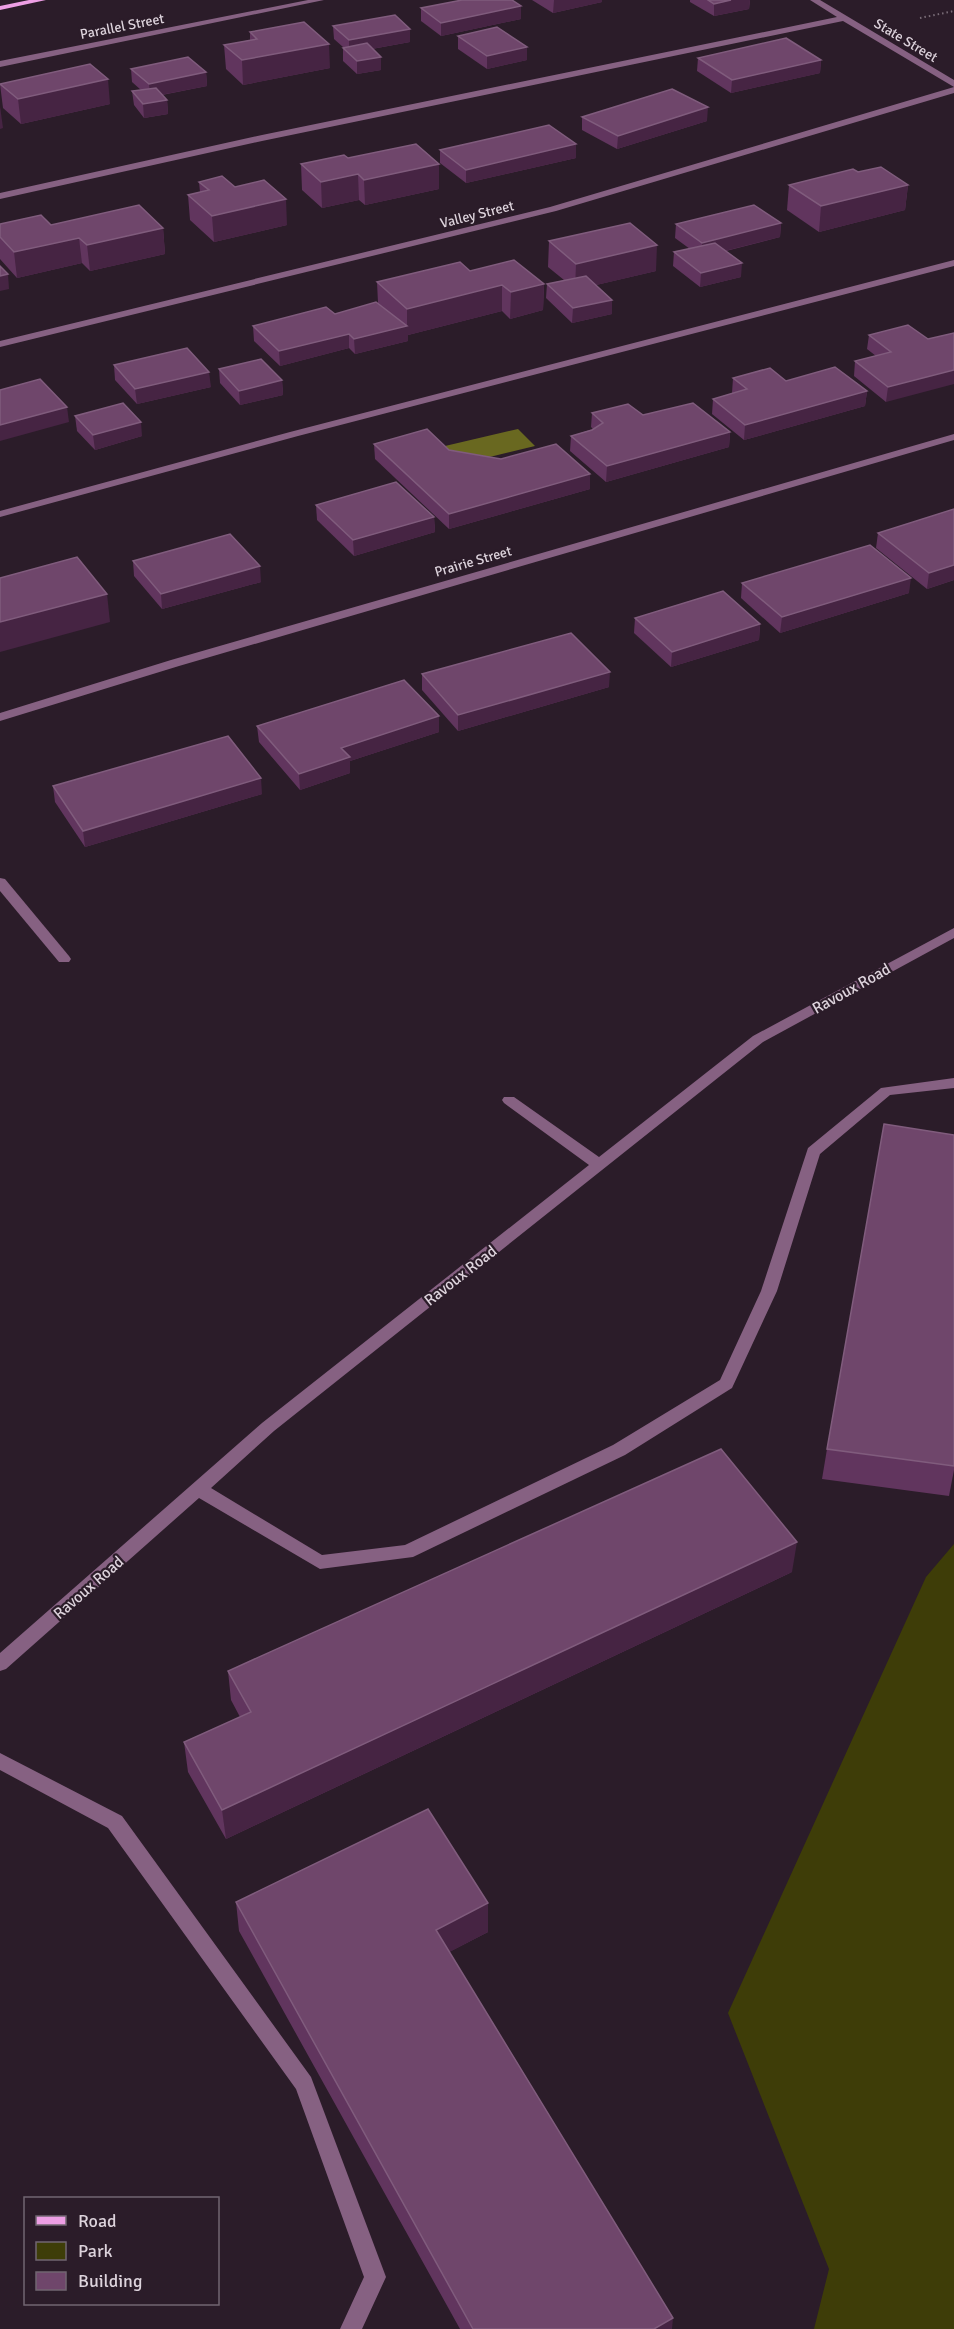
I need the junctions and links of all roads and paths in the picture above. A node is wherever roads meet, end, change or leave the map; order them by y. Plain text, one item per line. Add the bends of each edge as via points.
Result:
1 (42, 0) edge
2 (320, 0) edge
3 (814, 0) edge
4 (0, 8) edge
5 (844, 18) junction
6 (0, 64) edge
7 (954, 84) edge
8 (954, 90) edge
9 (0, 196) edge
10 (954, 263) edge
11 (0, 344) edge
12 (954, 437) edge
13 (0, 514) edge
14 (0, 717) edge
15 (0, 882) edge
16 (954, 932) edge
17 (64, 959) dead end
18 (954, 1083) edge
19 (509, 1100) dead end
20 (600, 1165) junction
21 (199, 1490) junction
22 (0, 1664) edge
23 (0, 1761) edge
24 (351, 2329) edge

1 - 4 main road
2 - 6 street, Parallel Street
3 - 5 street, State Street
5 - 7 street, State Street
5 - 9 street
8 - 11 street, Valley Street via 553,209
10 - 13 street
12 - 14 street, Prairie Street
15 - 17 street
16 - 20 street, Ravoux Road via 758,1039
18 - 21 street via 886,1091 813,1152 769,1291 726,1384 619,1450 407,1552 320,1562
19 - 20 street
20 - 21 street, Ravoux Road via 268,1427
21 - 22 street, Ravoux Road
23 - 24 street via 115,1822 304,2084 375,2277

